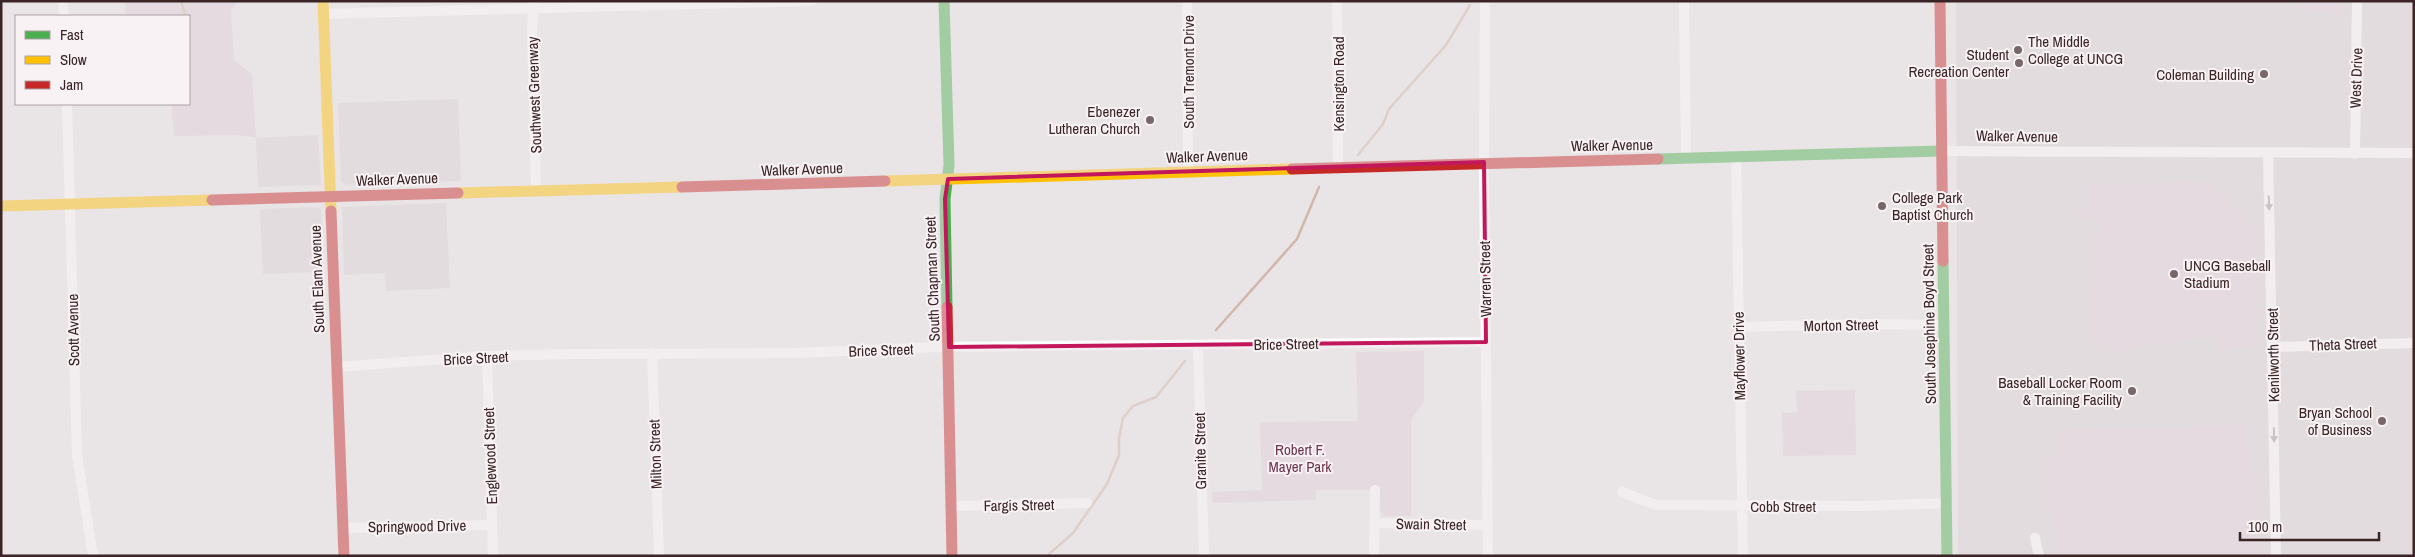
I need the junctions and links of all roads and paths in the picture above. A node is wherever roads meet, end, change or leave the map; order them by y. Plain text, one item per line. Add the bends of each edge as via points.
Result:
1 (63, 1) edge
2 (323, 1) edge
3 (812, 1) edge
4 (944, 1) edge
5 (1187, 1) edge
6 (1338, 1) edge
7 (1485, 1) edge
8 (1684, 1) edge
9 (1940, 1) edge
10 (2357, 1) edge
11 (534, 4) edge
12 (324, 14) junction
13 (64, 15) edge
14 (67, 105) edge
15 (1941, 150) junction
16 (2268, 154) junction
17 (2355, 154) junction
18 (2414, 154) edge
19 (1736, 156) junction
20 (1686, 158) junction
21 (1484, 162) junction
22 (1338, 167) junction
23 (1188, 172) junction
24 (948, 179) junction
25 (536, 189) junction
26 (329, 196) junction
27 (70, 204) junction
28 (1, 206) edge
29 (1944, 325) junction
30 (1738, 327) junction
31 (1486, 342) junction
32 (2414, 342) edge
33 (1198, 346) junction
34 (2273, 346) junction
35 (949, 348) junction
36 (652, 353) junction
37 (487, 356) junction
38 (336, 367) junction
39 (1375, 490) dead end
40 (1622, 492) dead end
41 (1087, 503) dead end
42 (1947, 503) junction
43 (1742, 505) junction
44 (951, 506) junction
45 (1374, 523) junction
46 (492, 525) junction
47 (1488, 525) junction
48 (342, 528) junction
49 (2035, 538) dead end
50 (93, 556) edge
51 (344, 556) edge
52 (493, 556) edge
53 (659, 556) edge
54 (952, 556) edge
55 (1204, 556) edge
56 (1374, 556) edge
57 (1488, 556) edge
58 (1743, 556) edge
59 (1947, 556) edge
60 (2039, 556) edge
61 (2276, 556) edge

1 - 13 street
2 - 12 street, South Elam Avenue
3 - 11 street
4 - 24 street, South Chapman Street
5 - 23 street, South Tremont Drive
6 - 22 street, Kensington Road
7 - 21 street, Warren Street
8 - 20 street
9 - 15 street, South Josephine Boyd Street
10 - 17 street, West Drive
11 - 12 street
11 - 25 street, Southwest Greenway
12 - 26 street, South Elam Avenue
14 - 27 street, Scott Avenue
15 - 16 street, Walker Avenue
15 - 19 street, Walker Avenue
15 - 29 street, South Josephine Boyd Street
16 - 17 street, Walker Avenue
16 -> 34 street, Kenilworth Street
17 - 18 street, Walker Avenue
19 - 20 street, Walker Avenue
19 - 30 street, Mayflower Drive
20 - 21 street, Walker Avenue
21 - 22 street, Walker Avenue
21 - 31 street, Warren Street
22 - 23 street, Walker Avenue
23 - 24 street, Walker Avenue
24 - 25 street, Walker Avenue
24 - 35 street, South Chapman Street via 945,199
25 - 26 street, Walker Avenue
26 - 27 street, Walker Avenue
26 - 38 street, South Elam Avenue
27 - 28 street, Walker Avenue
27 - 50 street, Scott Avenue via 77,456
29 - 30 street, Morton Street
29 - 42 street, South Josephine Boyd Street
30 - 43 street, Mayflower Drive
31 - 33 street, Brice Street
31 - 47 street, Warren Street
32 - 34 street, Theta Street
33 - 35 street, Brice Street
33 - 55 street, Granite Street
34 -> 61 street, Kenilworth Street
35 - 36 street, Brice Street
35 - 44 street, South Chapman Street
36 - 37 street, Brice Street
36 - 53 street, Milton Street
37 - 38 street, Brice Street
37 - 46 street, Englewood Street
38 - 48 street, South Elam Avenue
39 - 45 street
40 - 43 street, Cobb Street via 1656,505
41 - 44 street, Fargis Street
42 - 43 street, Cobb Street
42 - 59 street, South Josephine Boyd Street
43 - 58 street, Mayflower Drive
44 - 54 street, South Chapman Street
45 - 47 street, Swain Street
45 - 56 street
46 - 48 street, Springwood Drive
46 - 52 street, Englewood Street
47 - 57 street, Warren Street
48 - 51 street, South Elam Avenue
49 - 60 street

